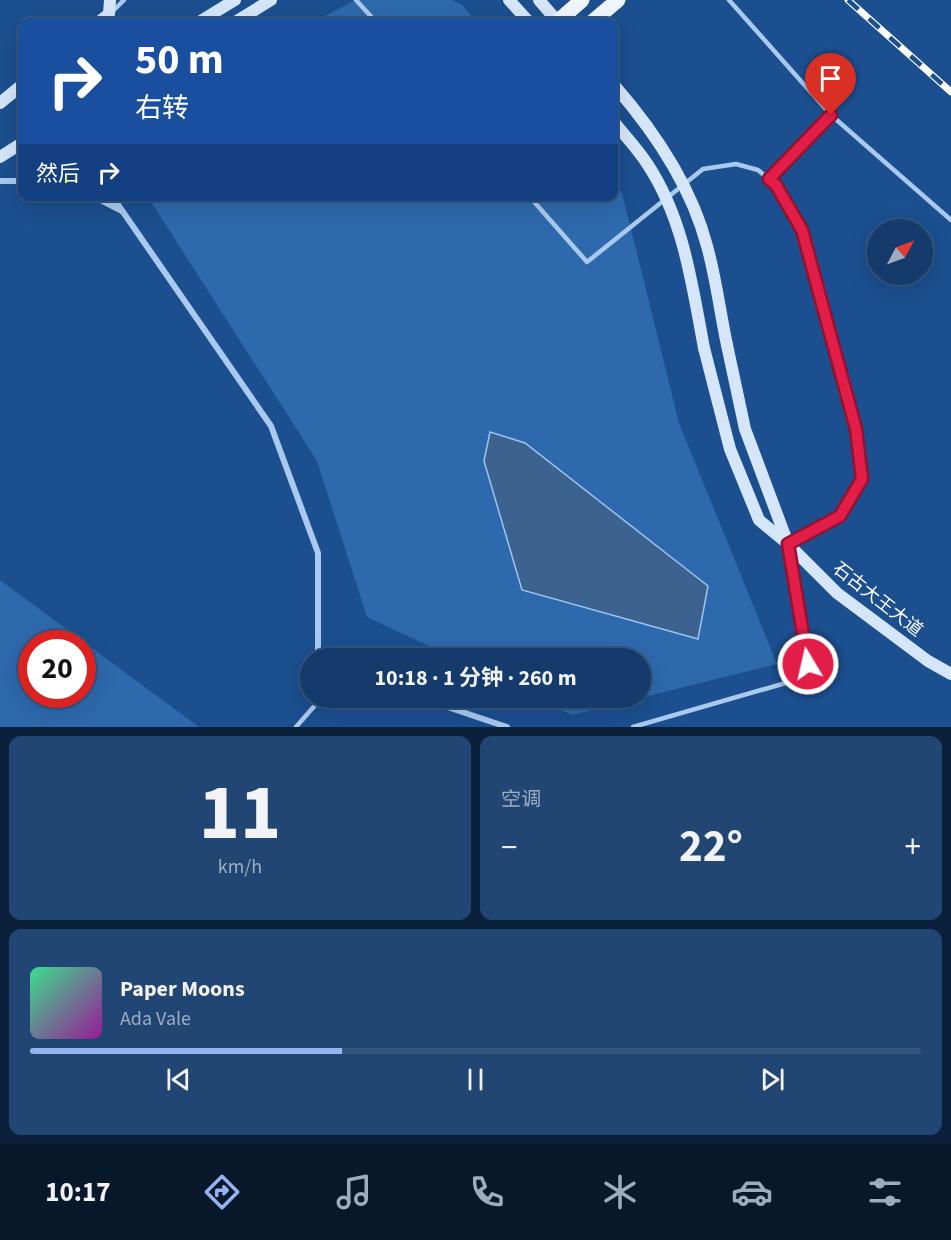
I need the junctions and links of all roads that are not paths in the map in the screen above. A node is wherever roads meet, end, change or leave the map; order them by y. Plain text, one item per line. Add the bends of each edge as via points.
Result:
1 (110, 0) edge
2 (124, 0) edge
3 (235, 0) edge
4 (271, 0) edge
5 (356, 0) edge
6 (509, 0) edge
7 (539, 0) edge
8 (582, 0) edge
9 (618, 0) edge
10 (729, 0) edge
11 (104, 18) edge
12 (206, 18) edge
13 (242, 18) edge
14 (372, 18) edge
15 (525, 18) edge
16 (555, 18) edge
17 (562, 18) edge
18 (597, 18) edge
19 (18, 88) edge
20 (618, 90) edge
21 (0, 103) edge
22 (831, 115) junction
23 (618, 127) edge
24 (18, 146) edge
25 (0, 157) edge
26 (769, 179) junction
27 (0, 181) edge
28 (18, 181) edge
29 (103, 201) edge
30 (116, 201) edge
31 (533, 201) edge
32 (124, 212) junction
33 (951, 220) edge
34 (788, 544) junction
35 (318, 648) edge
36 (951, 674) edge
37 (311, 708) edge
38 (451, 708) edge
39 (296, 727) edge
40 (507, 727) edge
41 (633, 727) edge

1 - 11 main road
2 - 11 lane
3 - 12 main road
4 - 13 main road
5 - 14 lane
6 - 15 main road
7 - 16 main road
8 - 17 main road
9 - 18 main road
10 - 22 lane
19 - 21 main road
20 - 34 main road, bridge via 668,157 692,201 707,246 745,429
22 - 26 lane
22 - 33 lane
23 - 34 main road, 石古大王大道, bridge via 648,165 684,245 704,348 730,450 759,520
24 - 25 main road
26 - 31 lane via 758,170 735,164 703,169 587,262
26 - 34 lane via 802,230 856,429 862,479 840,516
27 - 28 street
29 - 32 street
30 - 32 street
32 - 35 street via 271,426 318,553
34 - 36 main road, 石古大王大道 via 837,593
34 - 41 lane via 808,664 789,682
37 - 39 lane
38 - 40 street

